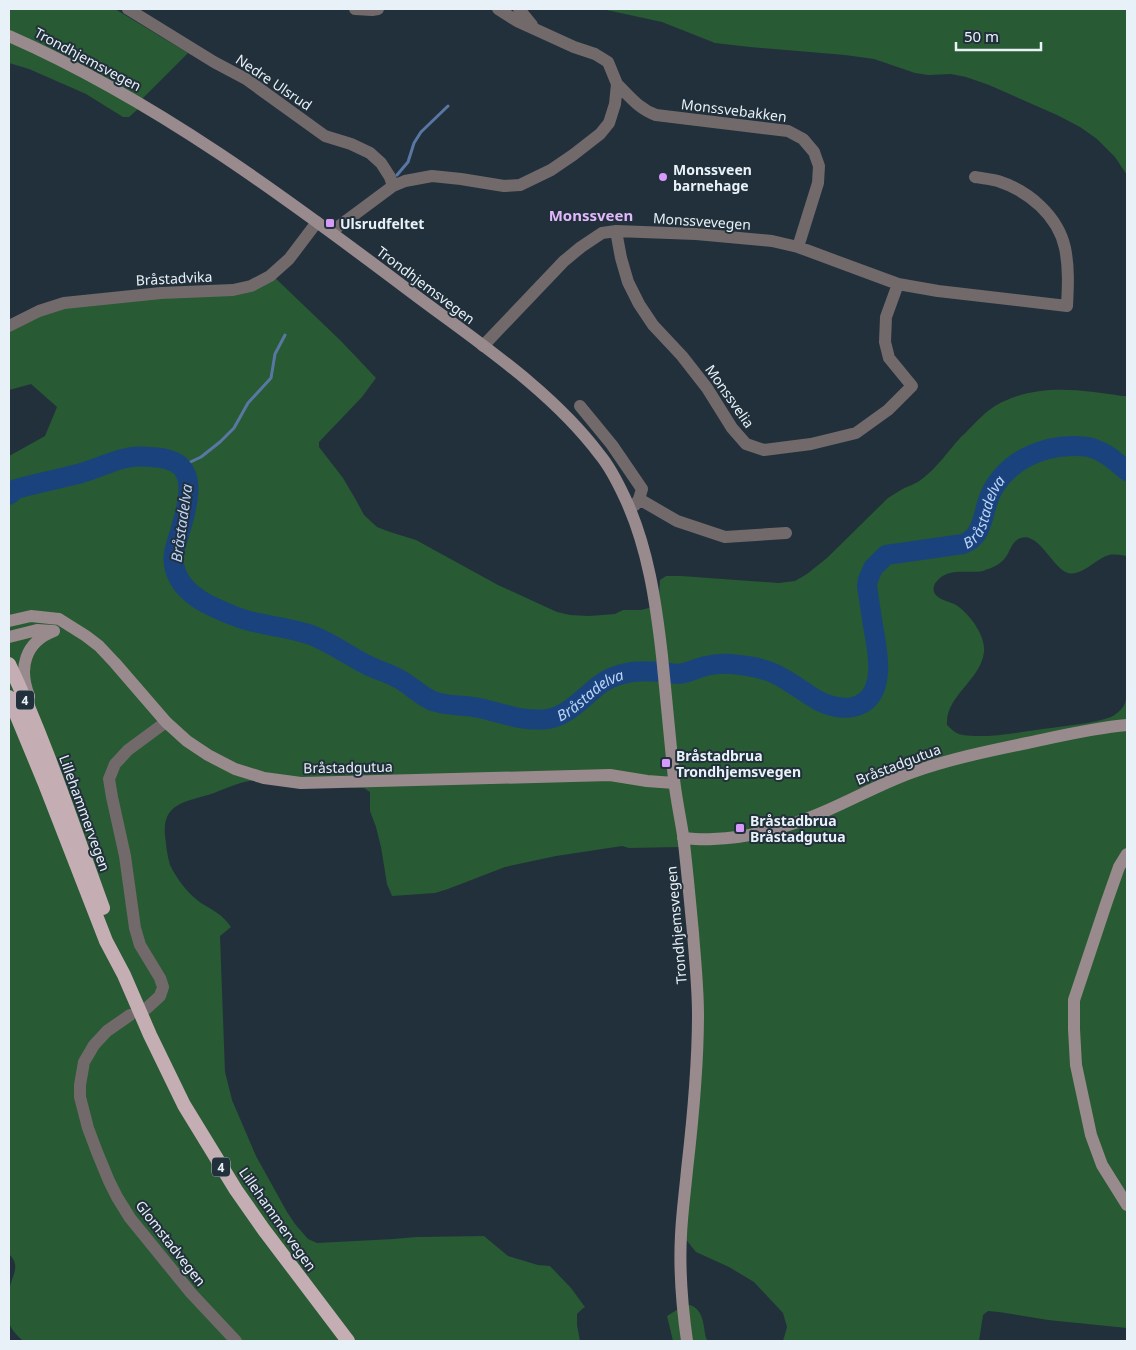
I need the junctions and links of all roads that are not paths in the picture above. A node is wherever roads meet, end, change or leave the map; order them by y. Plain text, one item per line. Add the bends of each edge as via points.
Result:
1 (128, 9) edge
2 (355, 9) edge
3 (378, 9) edge
4 (498, 9) edge
5 (519, 9) edge
6 (535, 29) junction
7 (9, 36) edge
8 (617, 84) junction
9 (975, 176) dead end
10 (393, 186) junction
11 (318, 222) junction
12 (616, 231) junction
13 (331, 232) junction
14 (798, 247) junction
15 (898, 284) junction
16 (9, 326) edge
17 (483, 346) junction
18 (580, 406) dead end
19 (639, 499) junction
20 (630, 510) junction
21 (786, 533) dead end
22 (9, 621) edge
23 (54, 631) junction
24 (78, 631) junction
25 (9, 637) edge
26 (9, 664) edge
27 (9, 697) edge
28 (166, 722) junction
29 (1127, 725) edge
30 (40, 736) junction
31 (674, 783) junction
32 (683, 838) junction
33 (1127, 854) edge
34 (124, 975) junction
35 (147, 1008) dead end
36 (130, 1015) dead end
37 (1127, 1205) edge
38 (236, 1341) edge
39 (348, 1341) edge
40 (687, 1341) edge

1 - 10 street, Nedre Ulsrud via 246,79 325,136 370,152 381,163
2 - 3 street
4 - 6 street
5 - 6 street
6 - 8 street via 608,62
7 - 11 main road, Trondhjemsvegen via 52,54 105,83 194,137
8 - 10 street via 616,104 609,123 600,134 550,170 520,185 504,186 432,176
8 - 14 street, Monssvebakken via 635,103 656,116 788,131 803,139 814,152 819,166 818,183
9 - 15 street, Monssvevegen via 1012,186 1039,204 1052,220 1065,248 1067,306
10 - 13 street
11 - 13 main road, Trondhjemsvegen
11 - 16 street, Bråstadvika via 284,264 252,286 64,303
12 - 14 street, Monssvevegen via 696,234 772,241
12 - 15 street, Monssvelia via 628,282 653,325 682,356 746,444 764,450 811,444 856,433 888,410 912,386 889,358 884,342 886,317
12 - 17 street, Monssvevegen via 602,234 564,261
13 - 17 main road, Trondhjemsvegen
14 - 15 street, Monssvevegen
17 - 20 main road, Trondhjemsvegen via 568,417 603,458
18 - 19 street via 642,489
19 - 20 street
19 - 21 street via 677,521 725,537
20 - 31 main road, Trondhjemsvegen via 652,583
22 - 24 main road, Bråstadgutua via 46,616 59,619
23 - 24 main road
23 - 25 main road via 37,630
23 - 30 main road via 30,649 23,672
24 - 28 main road, Bråstadgutua via 106,653
26 - 30 highway, Lillehammervegen / 4
27 - 34 highway, Lillehammervegen / 4 via 106,941
28 - 31 main road, Bråstadgutua via 187,741 236,769 264,778 301,783 610,775
28 - 35 street via 128,750 115,764 109,779 126,856 135,928 140,945 163,987 160,996
29 - 32 main road, Bråstadgutua via 1054,737 942,762 805,819 757,833 731,838
30 - 34 highway, Lillehammervegen / 4 via 113,936
31 - 32 main road, Trondhjemsvegen
32 - 40 main road, Trondhjemsvegen via 698,1015 692,1127 681,1235 680,1283
33 - 37 main road via 1107,901 1074,1000 1076,1065 1091,1135 1102,1165
34 - 39 highway, Lillehammervegen / 4 via 171,1080 209,1147 264,1230
36 - 38 street, Glomstadvegen via 107,1031 84,1062 80,1097 88,1128 96,1152 130,1218 191,1293

